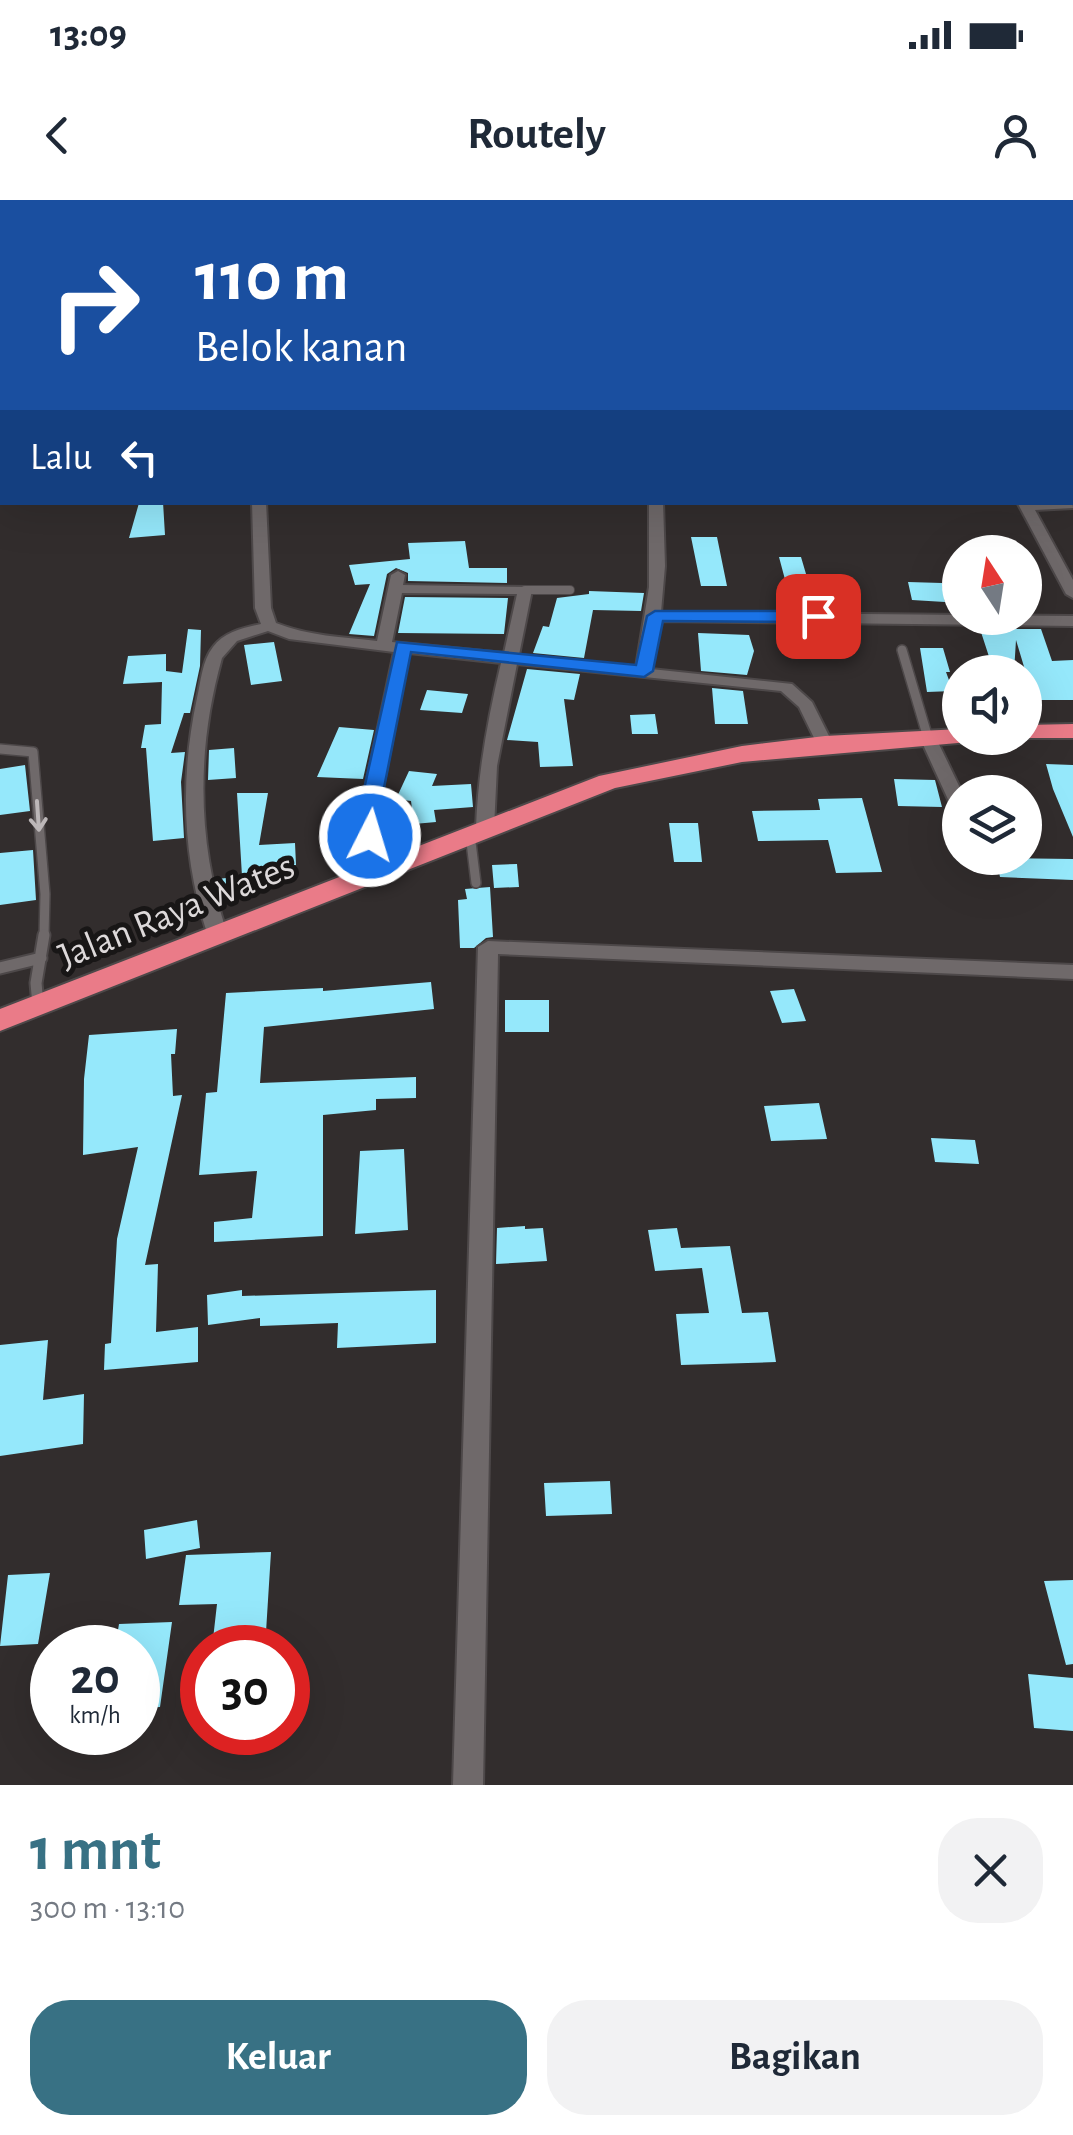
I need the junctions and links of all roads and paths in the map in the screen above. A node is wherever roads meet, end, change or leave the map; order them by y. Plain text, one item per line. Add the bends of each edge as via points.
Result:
1 (258, 505) edge
2 (656, 505) edge
3 (1026, 505) edge
4 (525, 590) junction
5 (570, 590) dead end
6 (1073, 594) edge
7 (655, 616) junction
8 (1073, 621) edge
9 (269, 626) junction
10 (384, 644) junction
11 (403, 646) junction
12 (902, 650) dead end
13 (513, 657) junction
14 (644, 671) junction
15 (1073, 731) edge
16 (1042, 733) edge
17 (928, 738) junction
18 (942, 738) edge
19 (825, 744) junction
20 (0, 749) edge
21 (945, 775) edge
22 (478, 830) junction
23 (368, 873) junction
24 (476, 882) dead end
25 (217, 933) junction
26 (42, 958) junction
27 (0, 968) edge
28 (1073, 972) edge
29 (38, 1005) junction
30 (0, 1021) edge
31 (468, 1785) edge

1 - 9 street via 262,608
2 - 7 street
3 - 6 street
4 - 5 lane
4 - 10 street via 398,582
4 - 13 street
7 - 8 street
7 - 14 street
9 - 10 street
9 - 25 street via 230,638 216,652 196,736 197,860
10 - 11 street
11 - 13 street
11 - 23 street via 372,798
12 - 17 lane
13 - 14 street
13 - 22 street via 497,704
14 - 19 street via 786,687 806,705
15 - 16 highway
17 - 18 highway, Jalan Raya Wates
17 - 19 highway, Jalan Raya Wates
17 - 21 street
19 - 22 highway, Jalan Raya Wates via 608,782
20 -> 26 lane via 33,752 46,916
22 - 23 highway, Jalan Raya Wates
22 - 24 lane
23 - 25 highway, Jalan Raya Wates
25 - 29 highway, Jalan Raya Wates
26 - 27 lane
26 - 29 lane via 33,985
28 - 31 street via 488,947
29 - 30 highway, Jalan Raya Wates

